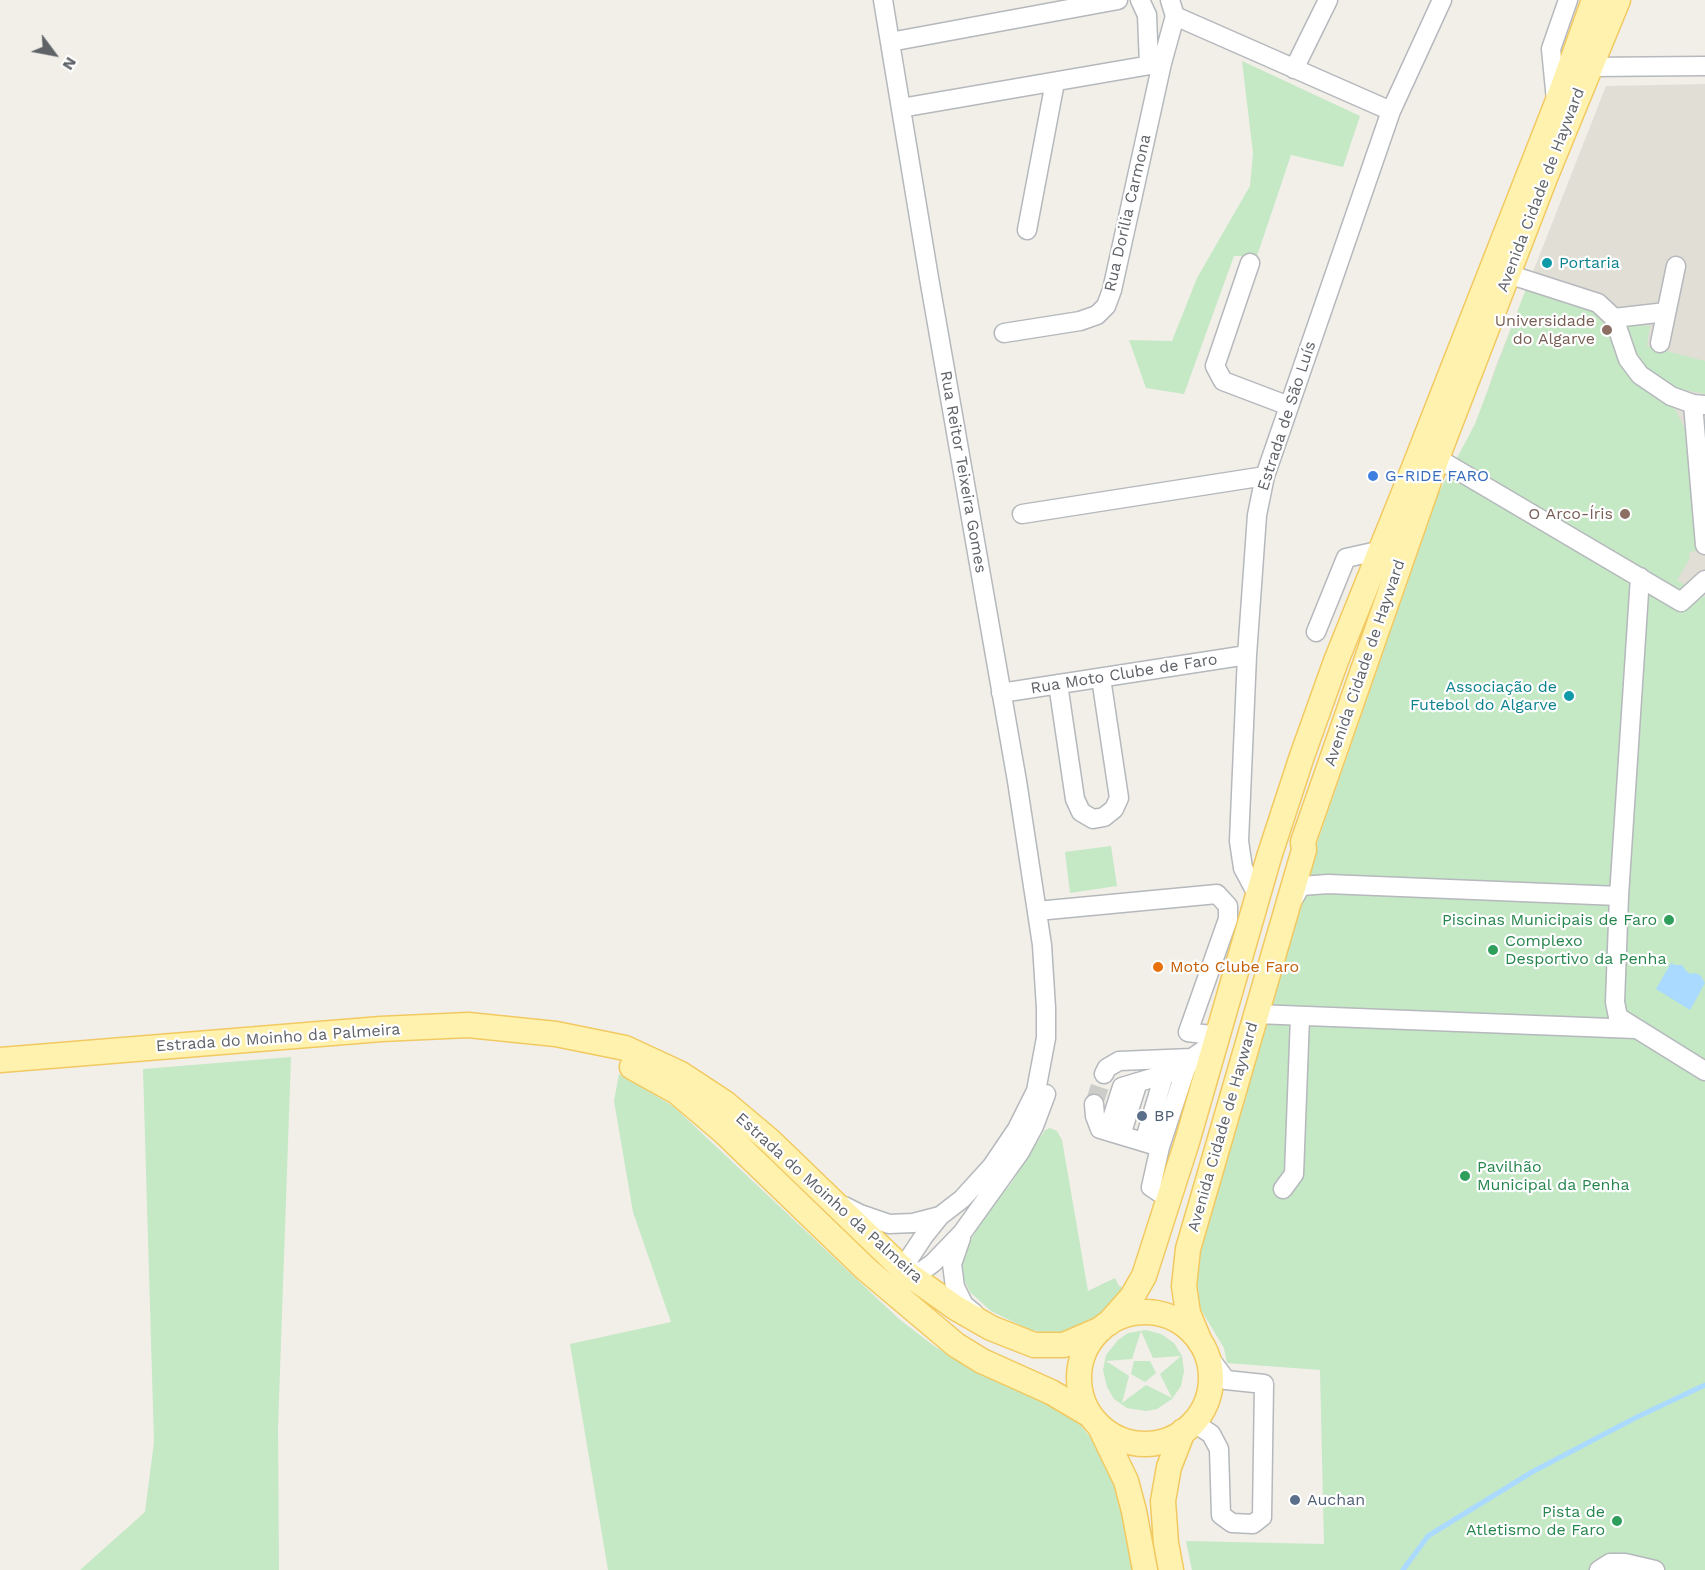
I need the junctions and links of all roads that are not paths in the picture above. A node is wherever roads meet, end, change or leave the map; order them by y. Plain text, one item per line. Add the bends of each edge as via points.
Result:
1 (883, 0) edge
2 (1118, 0) edge
3 (1140, 0) edge
4 (1328, 0) edge
5 (1442, 0) edge
6 (1568, 0) edge
7 (1594, 0) edge
8 (1618, 0) edge
9 (1172, 8) edge
10 (890, 42) junction
11 (1156, 64) junction
12 (1705, 66) edge
13 (1590, 67) junction
14 (1294, 69) junction
15 (1055, 82) junction
16 (1557, 103) junction
17 (901, 108) junction
18 (1390, 111) junction
19 (1027, 230) dead end
20 (1250, 263) dead end
21 (1676, 266) dead end
22 (1508, 274) junction
23 (1666, 312) junction
24 (1614, 318) junction
25 (1004, 333) dead end
26 (1660, 343) dead end
27 (1699, 405) edge
28 (1289, 406) junction
29 (1437, 458) junction
30 (1265, 476) junction
31 (1022, 514) dead end
32 (1705, 545) edge
33 (1382, 550) junction
34 (1640, 577) junction
35 (1705, 580) edge
36 (1316, 632) dead end
37 (1247, 655) junction
38 (1101, 678) junction
39 (1058, 684) junction
40 (1001, 693) junction
41 (1304, 850) junction
42 (1241, 856) junction
43 (1269, 857) junction
44 (1328, 884) junction
45 (1258, 896) junction
46 (1619, 897) junction
47 (1286, 910) junction
48 (1037, 911) junction
49 (1042, 945) junction
50 (1256, 1014) junction
51 (1300, 1017) junction
52 (1641, 1030) junction
53 (556, 1034) junction
54 (1216, 1039) junction
55 (0, 1060) edge
56 (1189, 1063) junction
57 (1705, 1071) edge
58 (1104, 1074) tunnel mouth
59 (1164, 1074) junction
60 (1094, 1104) tunnel mouth
61 (1114, 1133) junction
62 (1152, 1145) junction
63 (1283, 1189) dead end
64 (827, 1196) junction
65 (1165, 1211) junction
66 (940, 1216) junction
67 (962, 1233) junction
68 (867, 1270) junction
69 (908, 1274) junction
70 (927, 1321) junction
71 (1105, 1326) junction
72 (991, 1328) junction
73 (1202, 1347) junction
74 (1095, 1421) junction
75 (1188, 1427) junction
76 (1145, 1570) edge
77 (1171, 1570) edge
78 (1599, 1570) edge
79 (1655, 1570) edge

1 - 10 street, Rua Reitor Teixeira Gomes
2 - 10 street
3 - 11 street via 1147,15
4 - 14 street
5 - 18 street, Estrada de São Luís
6 - 16 street via 1551,49
7 - 16 main road, Avenida Cidade de Hayward
8 - 13 main road, Avenida Cidade de Hayward
9 - 11 street, Rua Dorilia Carmona
9 - 14 street
10 - 17 street, Rua Reitor Teixeira Gomes
11 - 15 street
11 - 25 street, Rua Dorilia Carmona via 1106,306 1097,315 1080,321
12 - 13 street
13 - 22 main road, Avenida Cidade de Hayward
14 - 18 street
15 - 17 street
15 - 19 street
16 - 33 main road, Avenida Cidade de Hayward
17 - 40 street, Rua Reitor Teixeira Gomes
18 - 28 street, Estrada de São Luís
20 - 28 street via 1215,366 1222,381
21 - 23 street
22 - 24 street via 1598,303
22 - 29 main road, Avenida Cidade de Hayward
23 - 24 street
23 - 26 street
24 - 27 street via 1628,360 1640,375 1671,396
27 - 32 street
28 - 30 street, Estrada de São Luís
29 - 34 street
29 - 41 main road, Avenida Cidade de Hayward via 1303,842
30 - 31 street
30 - 37 street, Estrada de São Luís via 1257,516
33 - 36 street via 1346,558
33 - 43 main road, Avenida Cidade de Hayward via 1336,661
34 - 35 street via 1681,602
34 - 46 street
37 - 38 street, Rua Moto Clube de Faro
37 - 42 street, Estrada de São Luís
38 - 39 street, Rua Moto Clube de Faro
38 - 39 street via 1119,798 1114,809 1093,819 1082,813 1075,799
39 - 40 street, Rua Moto Clube de Faro
40 - 48 street, Rua Reitor Teixeira Gomes
41 - 44 street via 1306,871 1313,879
41 - 47 main road, Avenida Cidade de Hayward
42 - 43 street via 1252,865
42 - 45 street, Estrada de São Luís
43 - 45 main road, Avenida Cidade de Hayward
44 - 46 street
44 - 47 street via 1302,886
45 - 54 main road, Avenida Cidade de Hayward
46 - 52 street via 1615,1002 1618,1017
47 - 50 main road, Avenida Cidade de Hayward
48 - 49 street, Rua Reitor Teixeira Gomes
48 - 54 street via 1217,894 1228,906 1228,919 1188,1032
49 - 66 street via 1046,1038 1036,1090 1017,1129 992,1166
49 - 67 street via 1055,1015 1055,1039 1044,1099 1020,1152
50 - 51 street
50 - 73 main road, Avenida Cidade de Hayward via 1188,1249 1184,1286 1188,1313
51 - 52 street
51 - 63 street via 1294,1174
52 - 57 street
53 - 55 main road, Estrada do Moinho da Palmeira via 468,1025 435,1026
53 - 64 main road, Estrada do Moinho da Palmeira via 625,1048 681,1074 725,1103
53 - 68 main road, Estrada do Moinho da Palmeira via 624,1063 677,1092
54 - 56 street
54 - 65 main road, Avenida Cidade de Hayward
56 - 58 street via 1119,1061
56 - 59 street
56 - 62 street
59 - 61 street via 1138,1082
59 - 62 street
60 - 61 street via 1100,1129
61 - 62 street
62 - 65 street via 1151,1187 1166,1197
64 - 66 street via 889,1224
64 - 69 main road, Estrada do Moinho da Palmeira
65 - 71 main road, Avenida Cidade de Hayward via 1144,1276 1132,1297
66 - 69 street via 908,1260
67 - 69 street via 933,1263
67 - 72 street via 952,1264 955,1287 964,1305
68 - 69 street
68 - 70 main road, Estrada do Moinho da Palmeira
69 - 70 street via 913,1300
69 - 72 main road, Estrada do Moinho da Palmeira
70 - 74 main road, Estrada do Moinho da Palmeira via 956,1345 1051,1392
71 - 72 main road, Estrada do Moinho da Palmeira via 1064,1345 1034,1345
71 - 73 main road via 1128,1314 1159,1314 1186,1327
71 - 74 main road via 1089,1343 1081,1360 1080,1389
73 - 75 main road via 1210,1373 1208,1394 1200,1414
73 - 75 street via 1226,1380 1264,1384 1262,1517 1253,1524 1232,1523 1221,1515 1219,1449 1211,1434
74 - 75 main road via 1119,1439 1141,1444 1163,1441
74 - 76 main road via 1126,1481
75 - 77 main road via 1169,1467 1163,1501
78 - 79 street via 1610,1563 1625,1563

